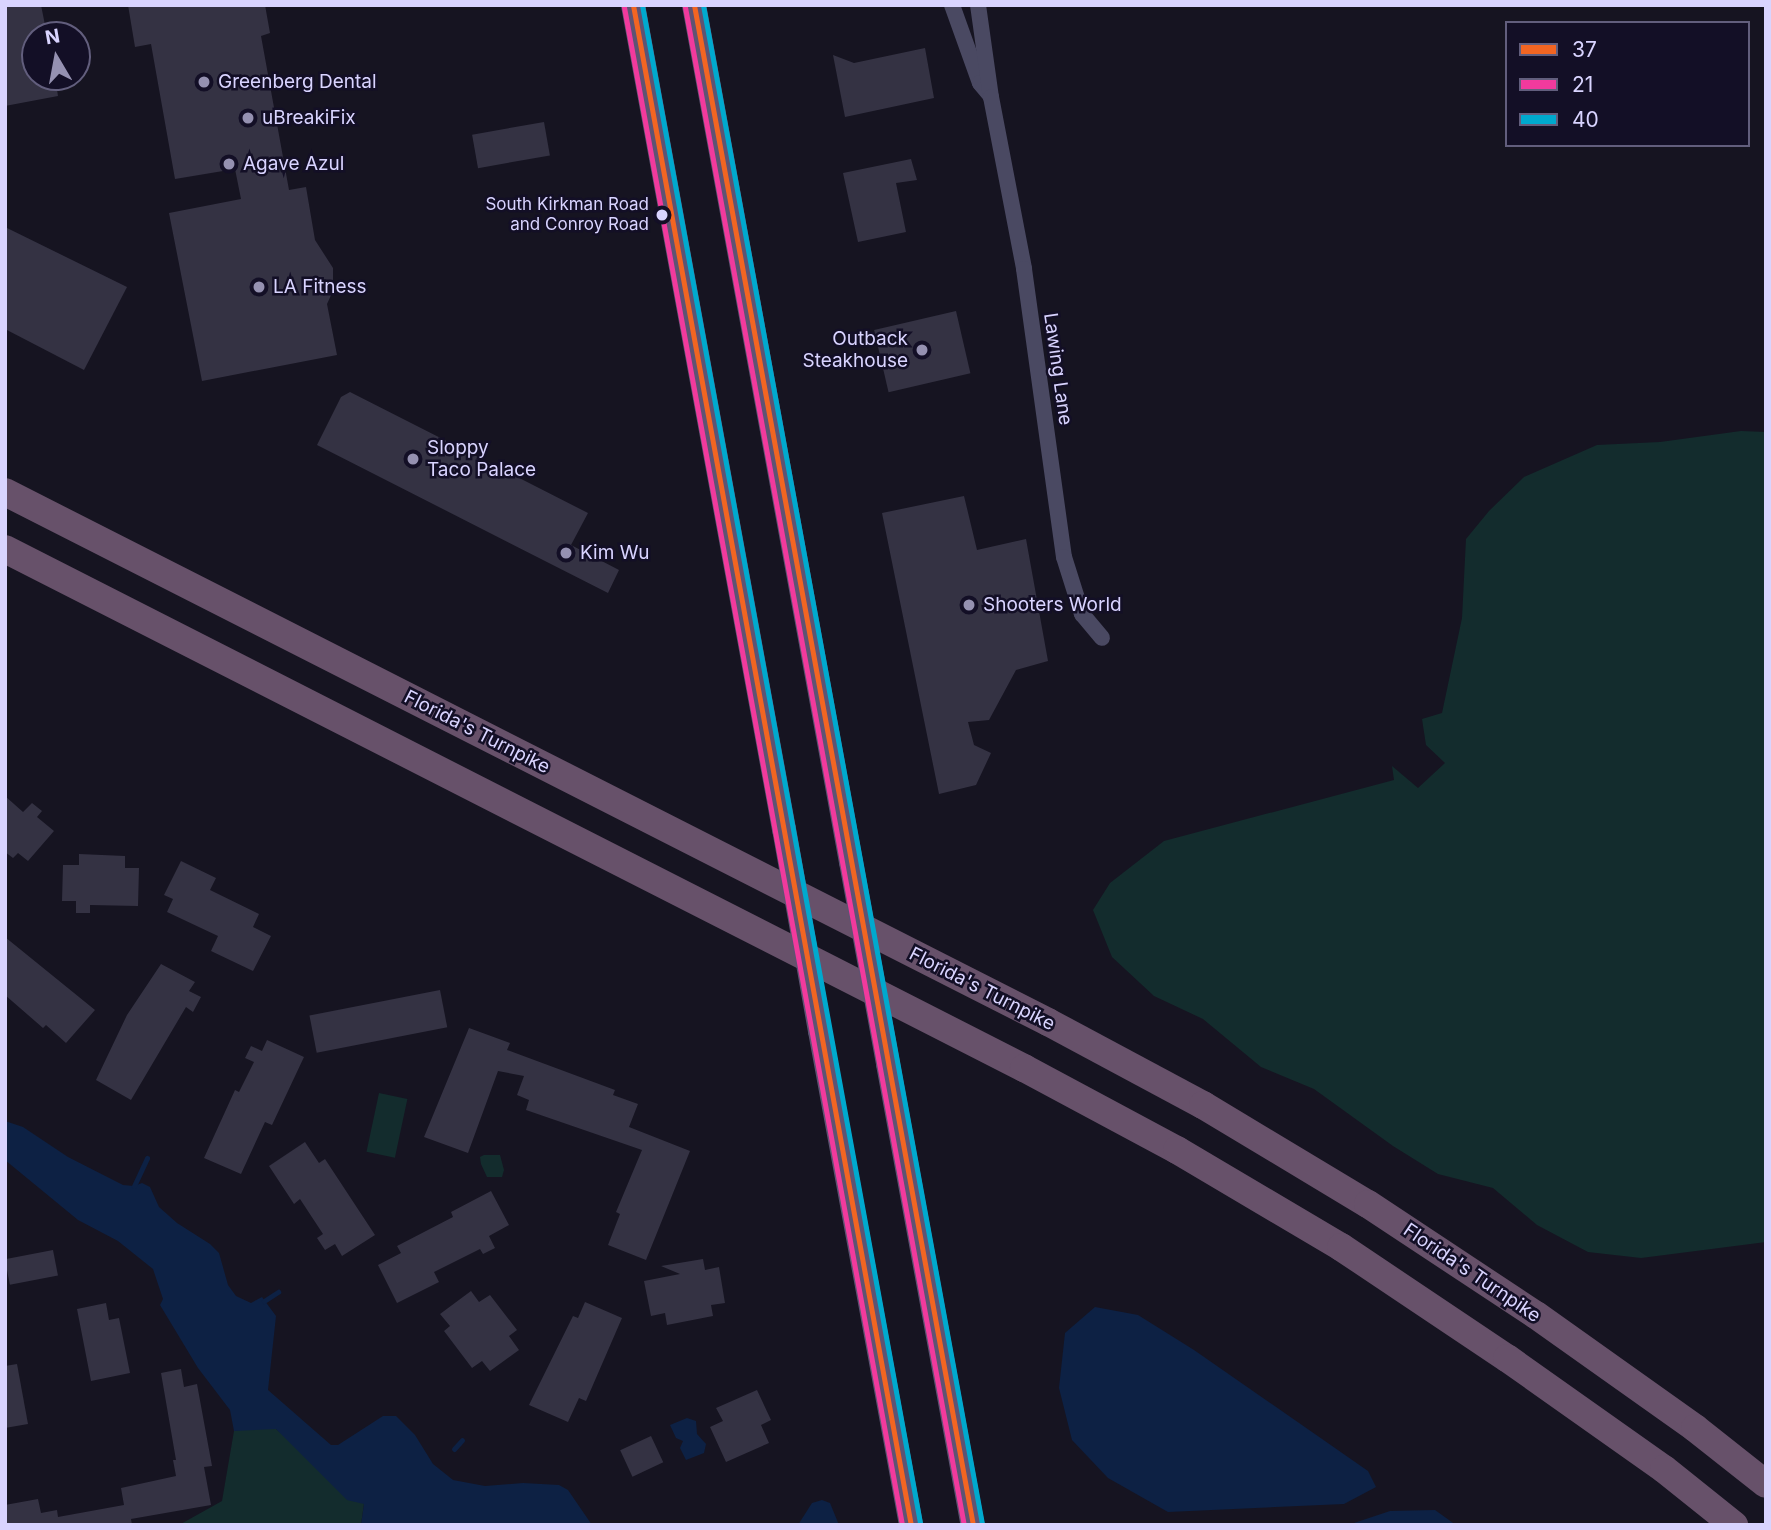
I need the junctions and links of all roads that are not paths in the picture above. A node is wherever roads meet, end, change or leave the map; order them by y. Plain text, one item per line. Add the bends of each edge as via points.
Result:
1 (633, 5) edge
2 (694, 5) edge
3 (952, 5) edge
4 (978, 5) edge
5 (991, 97) junction
6 (5, 492) edge
7 (5, 549) edge
8 (1102, 638) dead end
9 (1766, 1484) edge
10 (911, 1525) edge
11 (973, 1525) edge
12 (1734, 1525) edge

1 - 10 main road, bridge
2 - 11 main road, bridge
3 - 5 street, Lawing Lane via 980,83
4 - 5 street, Lawing Lane
5 - 8 street, Lawing Lane via 1024,269 1064,557 1082,614
6 - 9 highway, Florida's Turnpike via 1203,1105 1368,1204 1536,1315
7 - 12 highway via 1000,1055 1177,1150 1340,1247 1507,1358 1664,1469

